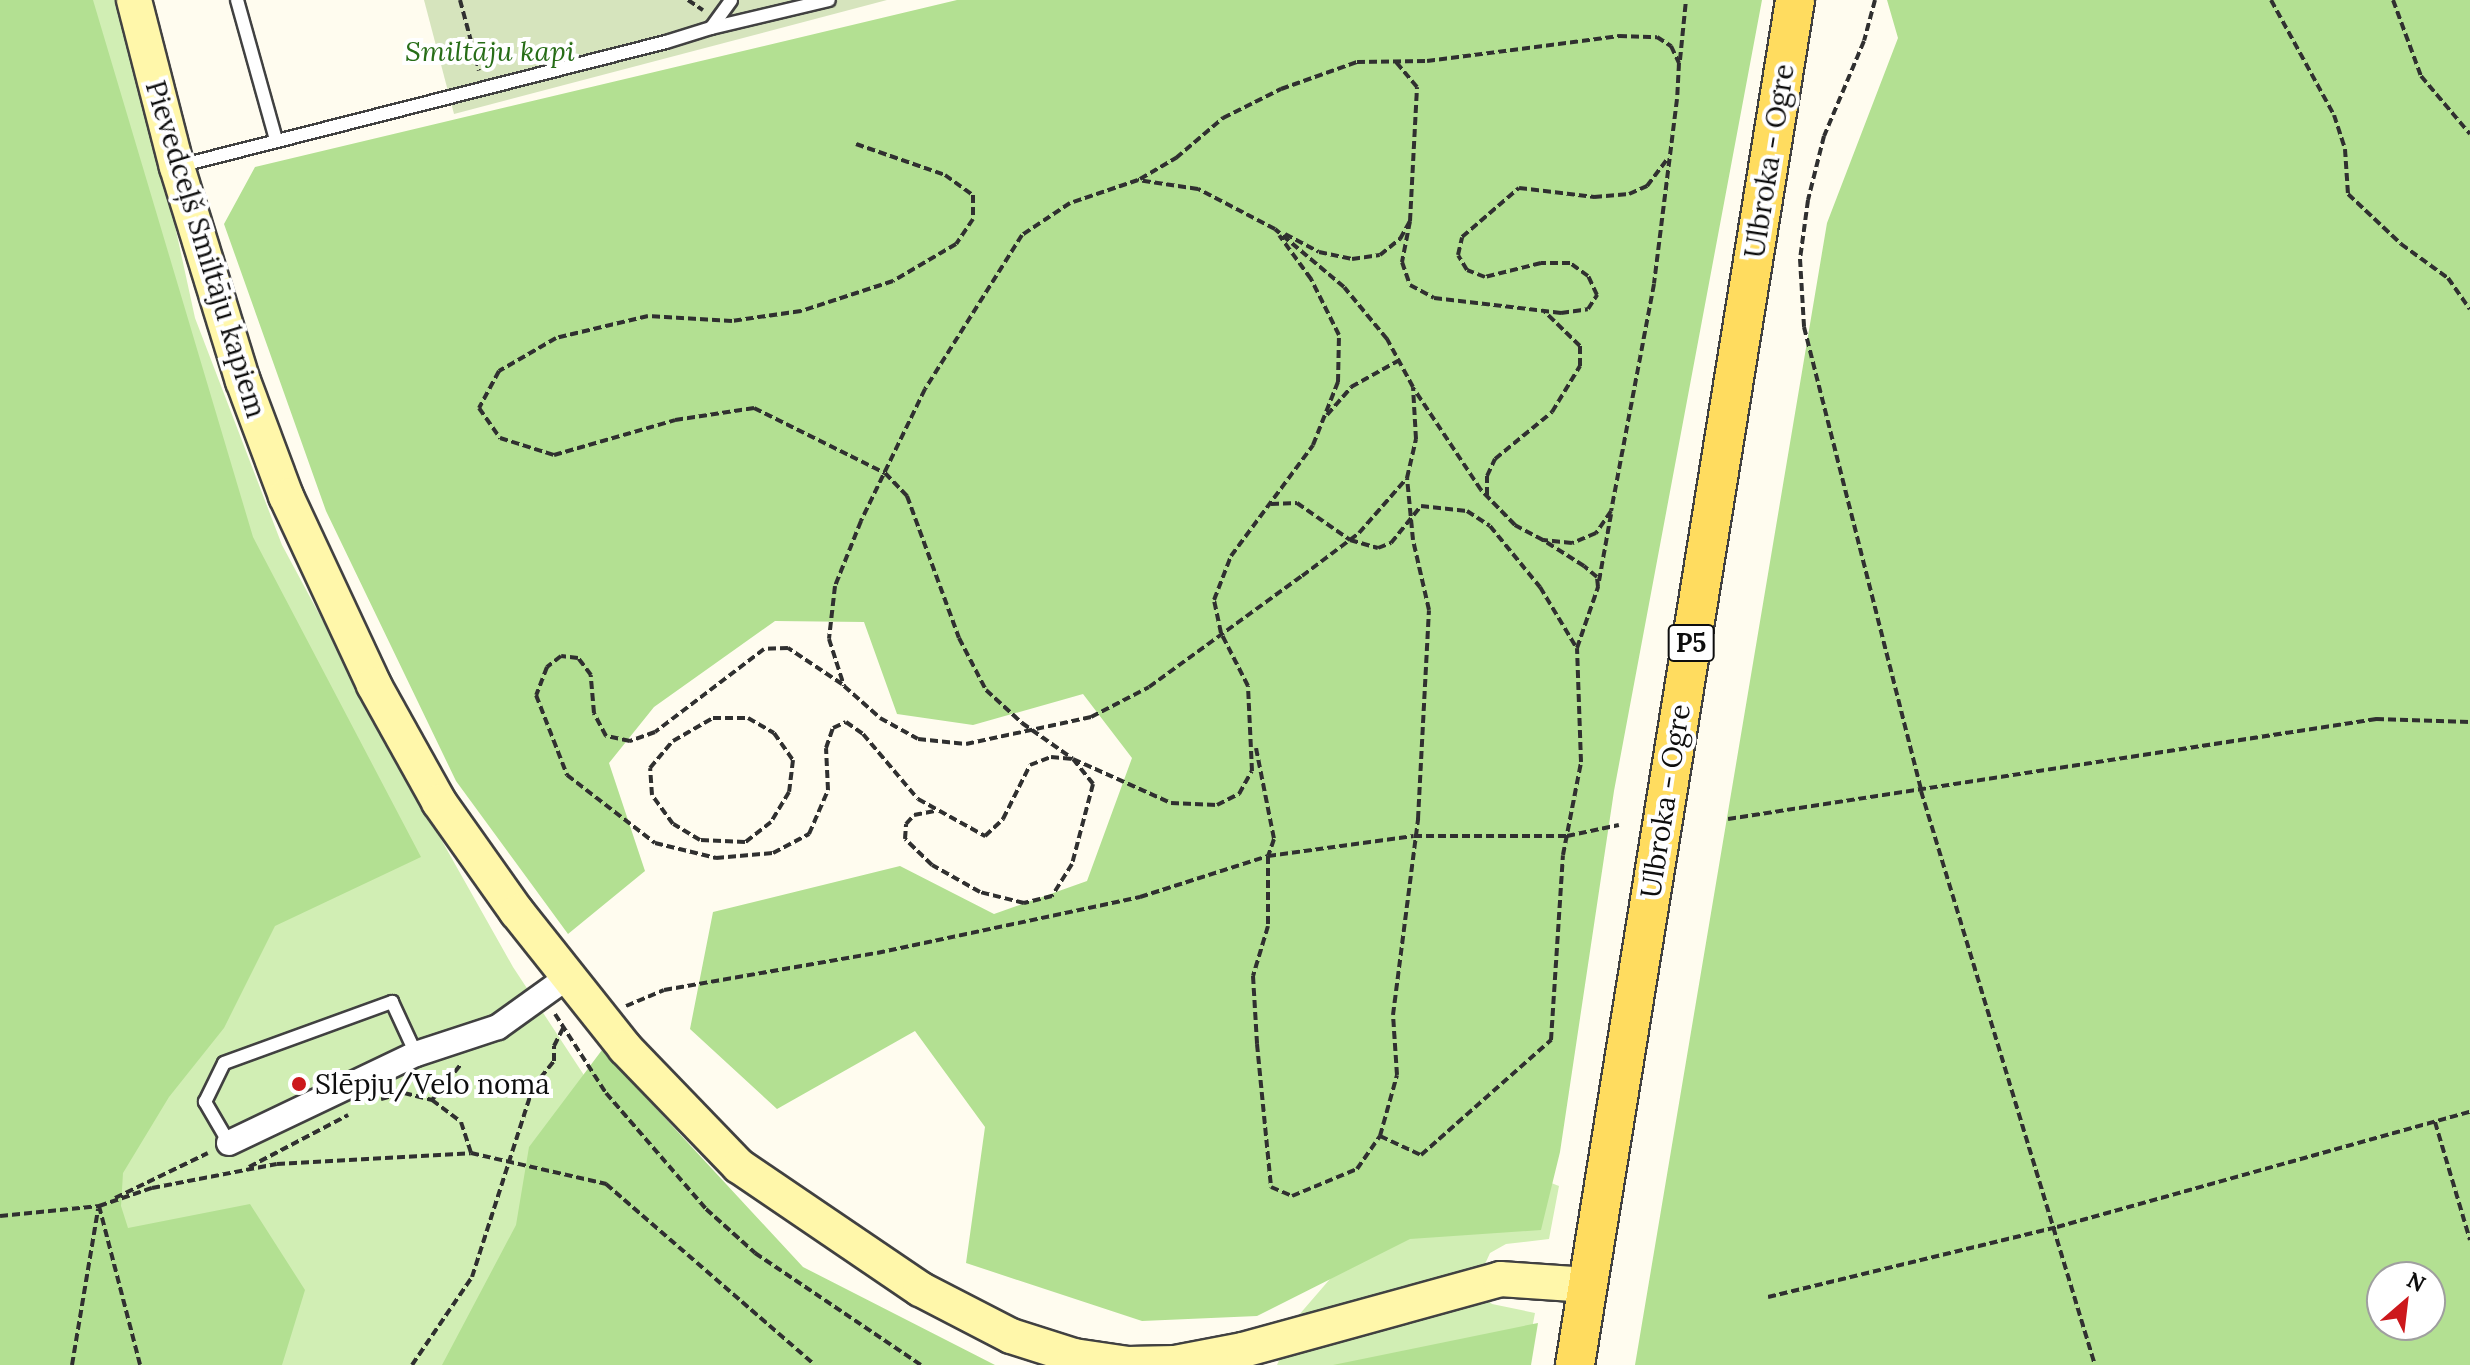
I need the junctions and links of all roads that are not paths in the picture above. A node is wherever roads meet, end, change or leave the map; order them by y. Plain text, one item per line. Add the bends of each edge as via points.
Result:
1 (134, 0) edge
2 (237, 0) edge
3 (731, 0) edge
4 (829, 0) edge
5 (1795, 0) edge
6 (711, 28) junction
7 (276, 140) junction
8 (177, 167) junction
9 (569, 976) junction
10 (416, 1054) junction
11 (229, 1143) joint
12 (1588, 1285) junction
13 (1575, 1365) edge

1 - 8 street, Pievedceļš Smiltāju kapiem
2 - 7 lane
3 - 6 lane
4 - 6 lane
5 - 12 main road, Ulbroka - Ogre / P5
6 - 7 lane
7 - 8 lane
8 - 9 street, Pievedceļš Smiltāju kapiem via 220,313 275,467 374,685 439,802
9 - 10 street via 498,1027
9 - 12 street, Pievedceļš Smiltāju kapiem via 682,1111 739,1166 920,1289 1011,1336 1074,1356 1128,1364 1175,1363 1243,1350 1500,1279
10 - 11 street
10 - 11 lane via 392,1002 224,1063 205,1102
12 - 13 main road, Ulbroka - Ogre / P5

